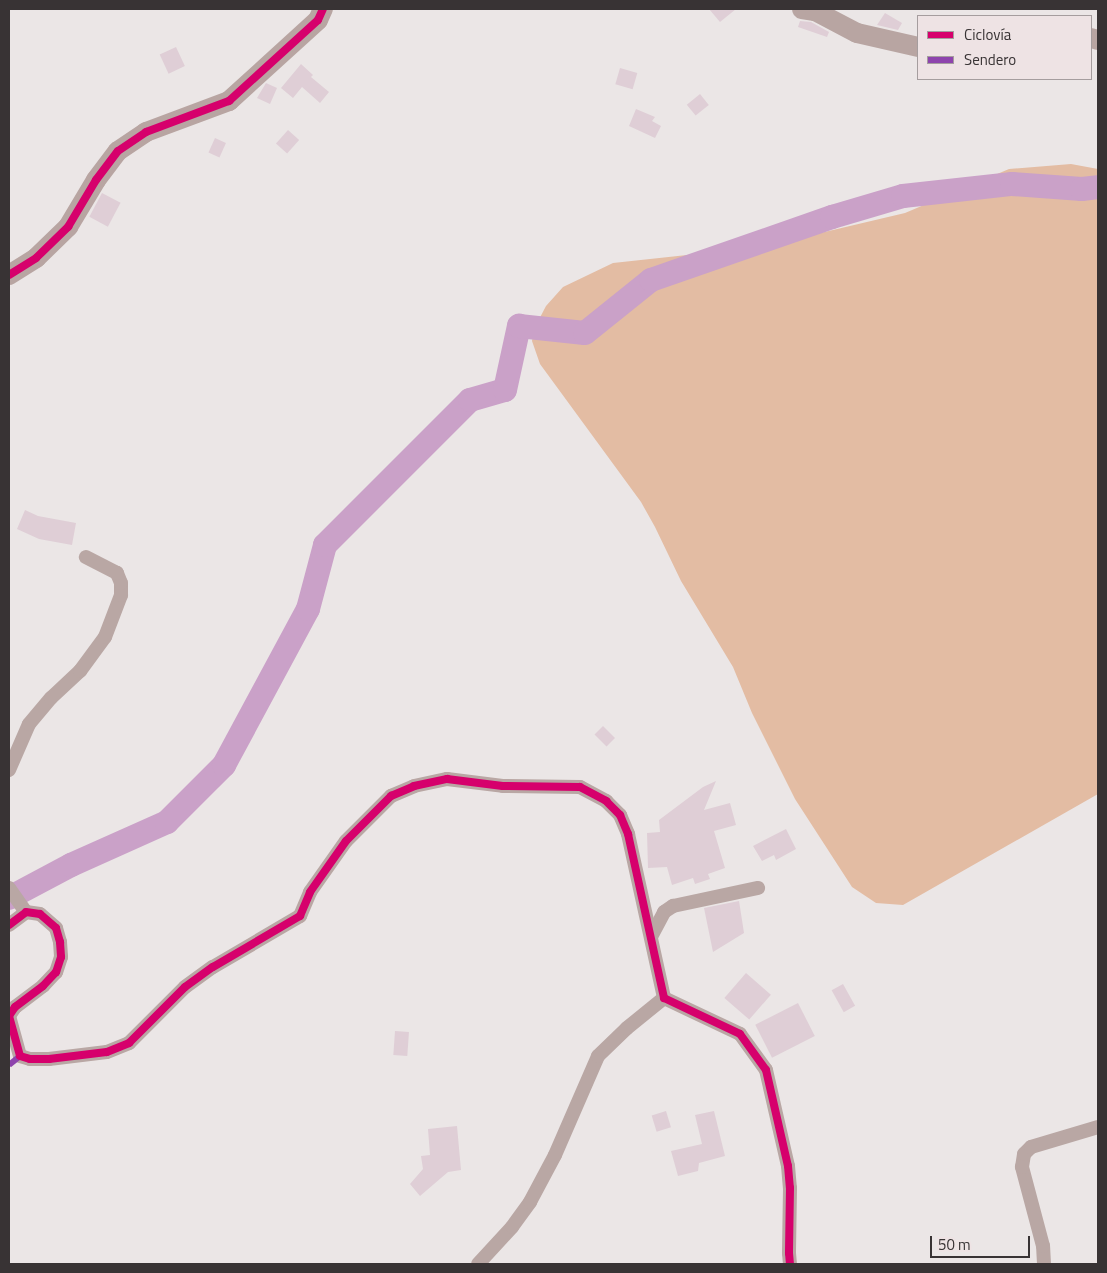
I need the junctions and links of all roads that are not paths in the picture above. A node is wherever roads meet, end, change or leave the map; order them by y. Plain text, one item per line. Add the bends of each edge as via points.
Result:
1 (323, 9) edge
2 (802, 9) edge
3 (917, 47) edge
4 (9, 275) edge
5 (86, 557) dead end
6 (9, 770) edge
7 (9, 888) edge
8 (758, 888) dead end
9 (26, 912) junction
10 (9, 925) edge
11 (652, 935) junction
12 (664, 998) junction
13 (10, 1023) edge
14 (1098, 1127) edge
15 (478, 1264) edge
16 (790, 1264) edge
17 (1044, 1264) edge

1 - 4 street via 318,20 229,101 146,132 118,151 68,227 36,258
2 - 3 street via 815,11 857,32
5 - 6 street via 117,573 121,596 105,636 80,671 29,724
7 - 9 street
8 - 11 street via 673,906 664,912
9 - 10 street
9 - 13 street via 40,914 56,928 61,957 56,972 43,986 15,1006 9,1016
11 - 12 street
11 - 13 street via 628,834 620,815 606,801 580,787 503,786 447,779 414,786 391,796 346,841 310,892 300,916 185,987 129,1043 108,1052 30,1059 20,1056
12 - 15 street via 598,1056 530,1202
12 - 16 street via 740,1034 766,1070 788,1166
14 - 17 street via 1031,1146 1024,1154 1022,1167 1043,1246

